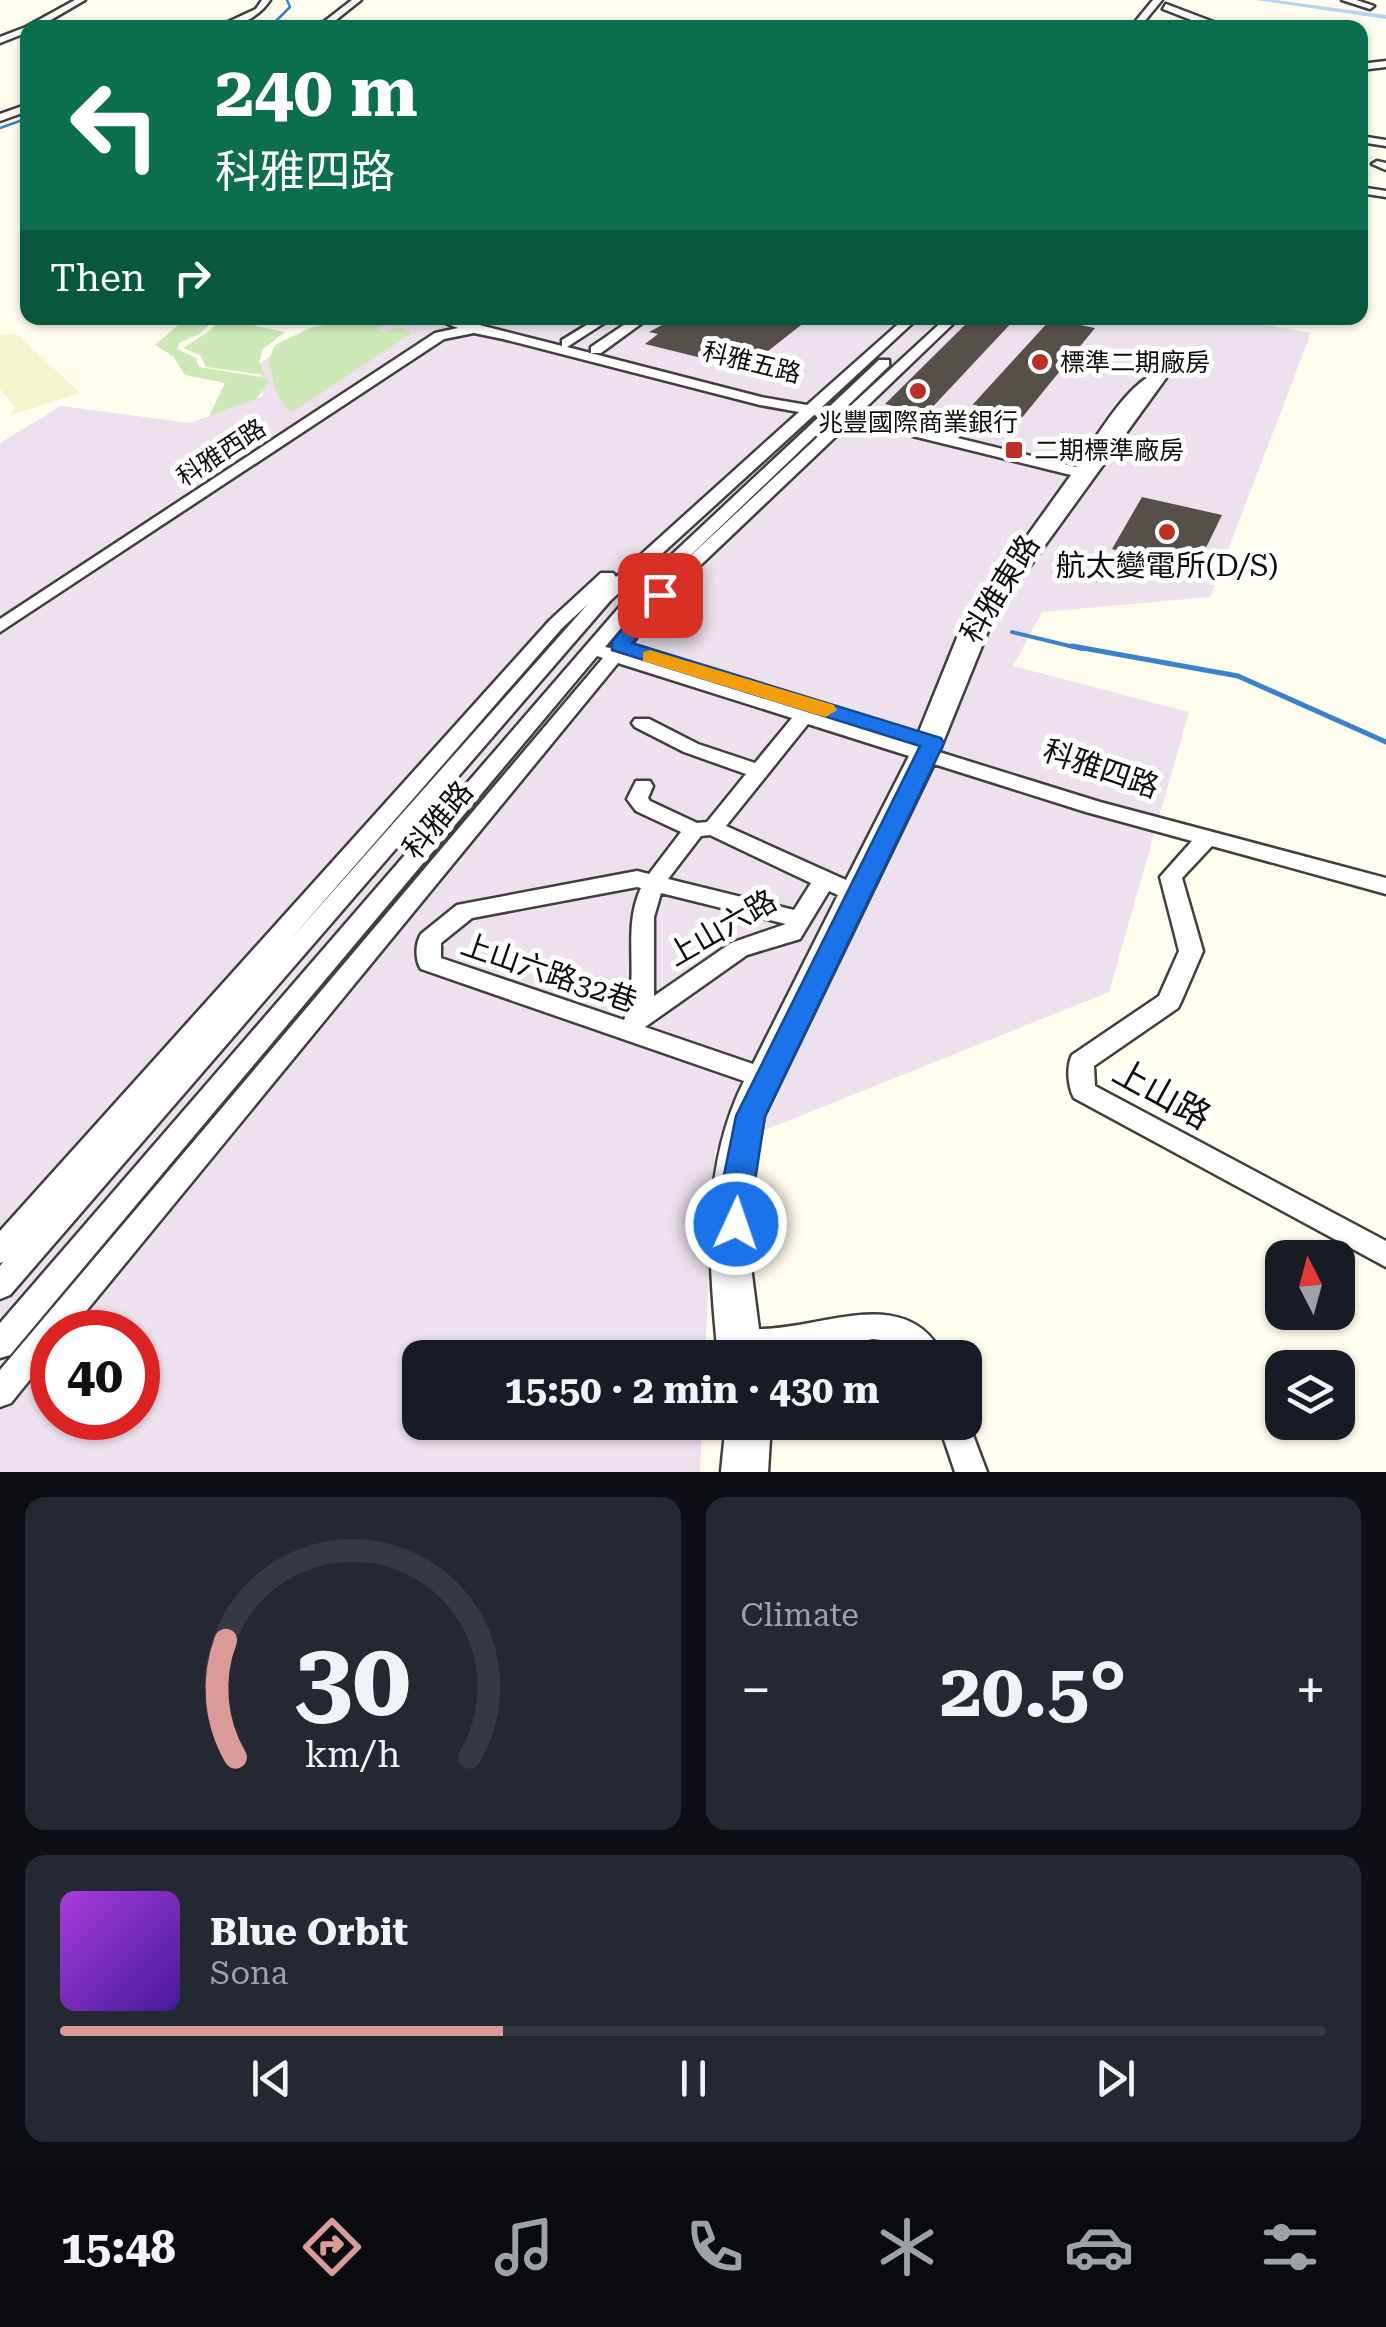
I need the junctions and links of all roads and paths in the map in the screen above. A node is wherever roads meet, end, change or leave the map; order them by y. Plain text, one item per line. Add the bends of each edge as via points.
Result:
1 (82, 0) edge
2 (266, 0) edge
3 (357, 0) edge
4 (1346, 0) edge
5 (1165, 2) edge
6 (1370, 6) dead end
7 (47, 20) edge
8 (237, 20) edge
9 (331, 20) edge
10 (1144, 20) edge
11 (1203, 20) edge
12 (14, 101) dead end
13 (20, 103) edge
14 (464, 325) edge
15 (595, 325) edge
16 (632, 325) edge
17 (887, 325) edge
18 (905, 325) edge
19 (924, 325) edge
20 (944, 325) edge
21 (468, 326) junction
22 (568, 342) junction
23 (596, 350) junction
24 (1146, 390) dead end
25 (820, 410) junction
26 (1083, 473) junction
27 (0, 611) edge
28 (0, 627) edge
29 (563, 636) junction
30 (606, 648) junction
31 (804, 716) junction
32 (642, 723) dead end
33 (927, 748) junction
34 (759, 771) junction
35 (644, 786) dead end
36 (704, 829) junction
37 (1209, 836) junction
38 (824, 880) junction
39 (654, 882) junction
40 (1386, 886) edge
41 (851, 892) junction
42 (802, 920) junction
43 (630, 1024) junction
44 (758, 1076) junction
45 (0, 1251) edge
46 (1386, 1256) edge
47 (0, 1286) edge
48 (738, 1340) edge
49 (740, 1340) edge
50 (800, 1340) edge
51 (912, 1340) edge
52 (0, 1346) edge
53 (0, 1393) edge
54 (740, 1440) edge
55 (755, 1440) edge
56 (959, 1440) edge
57 (737, 1472) edge
58 (752, 1472) edge
59 (971, 1472) edge

1 - 7 street
2 - 8 street via 259,11
3 - 9 street
4 - 6 street
5 - 10 street
5 - 11 street
12 - 13 street
14 - 21 street
15 - 22 street
16 - 23 street
17 - 25 street, 科雅路
18 - 25 street, 科雅路
19 - 25 street, 科雅路
20 - 25 street, 科雅路
21 - 22 street, 科雅五路 via 510,327
21 - 25 street, 科雅五路
21 - 27 street, 科雅西路 via 433,331
21 - 28 street, 科雅西路 via 440,336
22 - 23 street, 科雅五路
23 - 25 street, 科雅五路
24 - 26 street
25 - 26 street, 科雅五路
25 - 29 street, 科雅路
25 - 30 street, 科雅路 via 641,593
26 - 33 street via 980,631
29 - 30 street, 科雅四路
29 - 45 street, 科雅路
29 - 47 street, 科雅路
30 - 31 street, 科雅四路
30 - 33 street, 科雅四路
30 - 52 street, 科雅路
30 - 53 street, 科雅路 via 588,692
31 - 33 street, 科雅四路
31 - 34 street, 上山六路
32 - 34 street
33 - 37 street, 科雅四路 via 1093,807
33 - 41 street
33 - 49 street via 750,1116 736,1190
34 - 36 street, 上山六路
35 - 36 street via 636,798 643,806
36 - 38 street
36 - 39 street, 上山六路
37 - 40 street
37 - 46 street, 上山路 via 1171,877 1191,952 1170,1002 1081,1062 1083,1090
38 - 41 street
38 - 42 street, 上山六路
39 - 42 street, 上山六路32巷
39 - 43 street, 上山六路 via 643,916 646,986
39 - 43 street, 上山六路32巷 via 637,878 465,911 429,940 429,963
41 - 44 street
42 - 43 street, 上山六路 via 792,933 740,948
43 - 44 street, 上山六路32巷
44 - 48 street via 740,1114 725,1188 723,1258
50 - 51 street via 873,1326 903,1330
54 - 57 street
55 - 58 street
56 - 59 street

